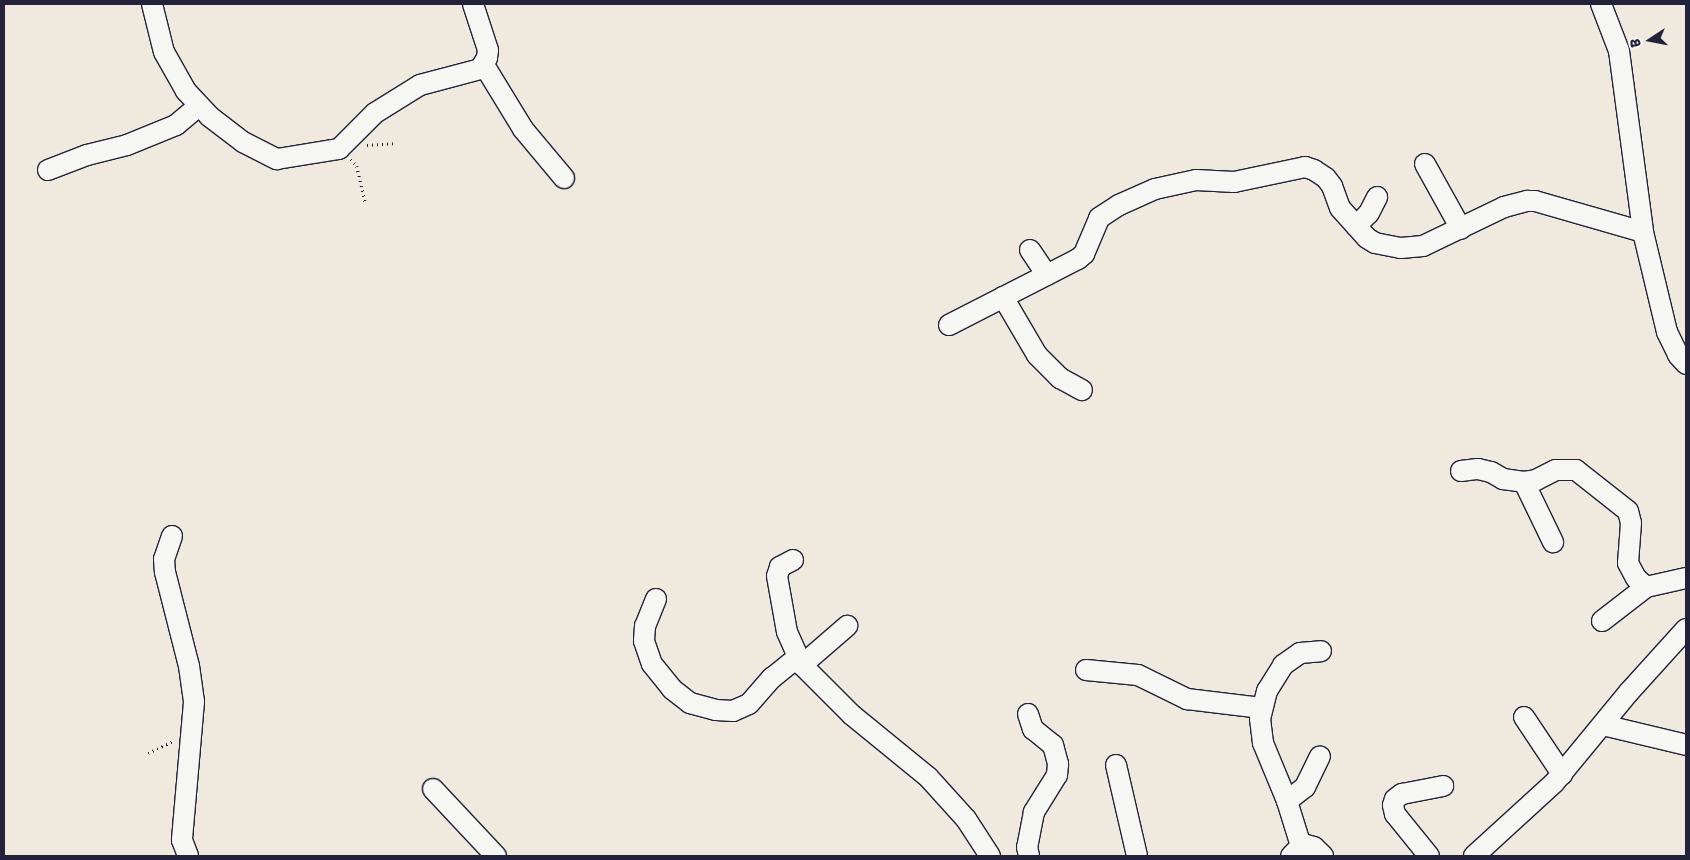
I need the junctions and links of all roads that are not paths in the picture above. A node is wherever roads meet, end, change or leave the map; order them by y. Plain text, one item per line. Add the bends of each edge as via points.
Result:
1 (152, 4) edge
2 (473, 4) edge
3 (1601, 4) edge
4 (484, 65) junction
5 (199, 106) junction
6 (1426, 164) dead end
7 (48, 170) dead end
8 (564, 178) dead end
9 (1377, 196) dead end
10 (1356, 226) junction
11 (1461, 229) junction
12 (1643, 232) junction
13 (1030, 250) dead end
14 (1047, 275) junction
15 (1003, 298) junction
16 (948, 325) dead end
17 (1686, 364) edge
18 (1082, 390) dead end
19 (1461, 471) dead end
20 (1524, 482) junction
21 (172, 536) dead end
22 (1552, 542) dead end
23 (793, 560) dead end
24 (1686, 578) edge
25 (1646, 587) junction
26 (656, 599) dead end
27 (1602, 621) dead end
28 (847, 626) dead end
29 (1686, 629) edge
30 (1321, 651) dead end
31 (800, 661) junction
32 (1086, 670) dead end
33 (1261, 708) junction
34 (1028, 714) dead end
35 (1524, 717) dead end
36 (1603, 725) junction
37 (1686, 744) edge
38 (1320, 756) dead end
39 (1116, 765) dead end
40 (1562, 774) junction
41 (1443, 786) dead end
42 (433, 789) dead end
43 (1287, 801) junction
44 (1296, 851) edge
45 (1483, 853) edge
46 (505, 855) edge
47 (188, 856) edge
48 (990, 856) edge
49 (1028, 856) edge
50 (1137, 856) edge
51 (1323, 856) edge
52 (1429, 856) edge

1 - 5 street via 164,52 186,91
2 - 4 street via 488,50
3 - 12 street via 1619,50
4 - 5 street via 476,72 429,81 413,89 374,113 344,145 334,151 286,159 270,157 243,142
4 - 8 street via 523,129
5 - 7 street via 176,125 127,145
6 - 11 street
9 - 10 street via 1369,213
10 - 11 street via 1375,243 1401,248 1423,246
10 - 14 street via 1340,208 1326,178 1305,167 1242,181 1187,181 1155,189 1099,218 1084,254
11 - 12 street via 1504,207 1535,201
12 - 17 street via 1667,332
13 - 14 street
14 - 15 street
15 - 16 street
15 - 18 street via 1037,355 1060,378
19 - 20 street via 1478,469 1503,479
20 - 22 street
20 - 25 street via 1556,470 1576,470 1628,511 1631,523 1628,563 1636,578
21 - 47 street via 164,559 165,572 189,666 194,702 182,840
23 - 31 street via 780,567 777,576 781,609
24 - 25 street
25 - 27 street
26 - 31 street via 645,626 644,641 652,664 672,689 690,702 716,710 733,711 749,704 772,678
28 - 31 street
29 - 36 street
30 - 33 street via 1300,653 1283,665
31 - 48 street via 852,715 928,777 966,819
32 - 33 street via 1138,675 1186,699
33 - 43 street via 1263,743
34 - 49 street via 1033,728 1053,745 1058,764 1057,775 1034,812
35 - 40 street
36 - 37 street
36 - 40 street
38 - 43 street via 1305,787
39 - 50 street
40 - 45 street
41 - 52 street via 1402,794 1393,804 1395,814
42 - 46 street
43 - 44 street
44 - 51 street via 1306,845 1314,847

